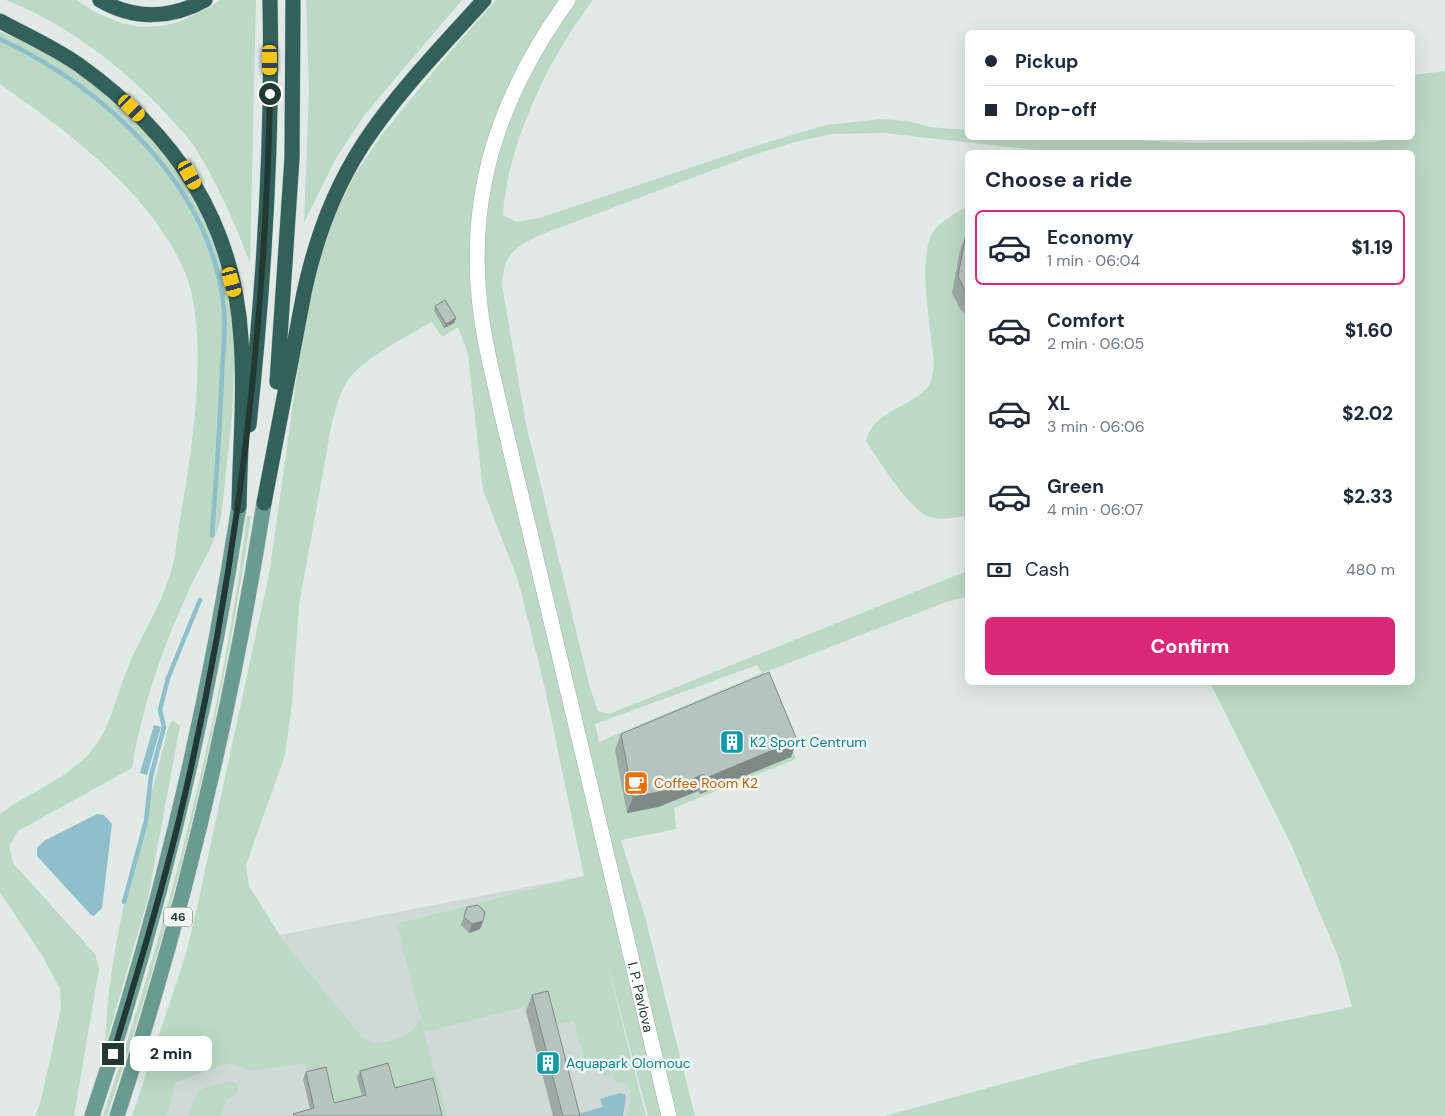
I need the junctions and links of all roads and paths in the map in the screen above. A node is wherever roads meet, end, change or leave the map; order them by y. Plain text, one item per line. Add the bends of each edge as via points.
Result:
1 (100, 0) edge
2 (204, 0) edge
3 (270, 0) edge
4 (293, 0) edge
5 (484, 0) edge
6 (568, 0) edge
7 (0, 21) edge
8 (264, 502) junction
9 (239, 506) junction
10 (92, 1116) edge
11 (117, 1116) edge
12 (669, 1116) edge

1 - 2 highway via 128,12 156,15 182,10
3 - 9 highway via 264,261
4 - 8 highway via 292,158 287,257
5 - 8 highway via 439,50 363,145 324,220 311,259
6 - 12 street, I. P. Pavlova via 524,69 493,143 478,218 478,282 488,351
7 - 9 highway via 78,64 132,108 158,133 190,175 210,212 236,295 241,338
8 - 11 main road, 46 via 237,662 210,792 175,930
9 - 10 main road, 46 via 213,662 180,812 150,930

